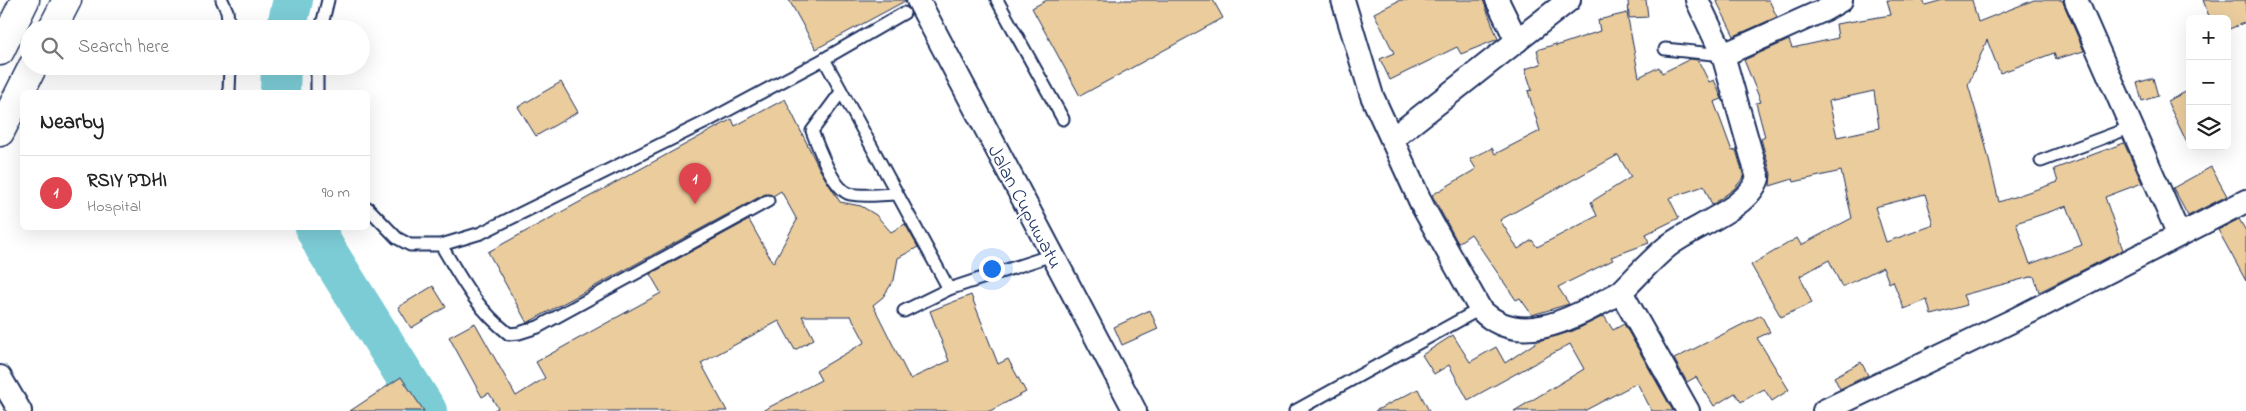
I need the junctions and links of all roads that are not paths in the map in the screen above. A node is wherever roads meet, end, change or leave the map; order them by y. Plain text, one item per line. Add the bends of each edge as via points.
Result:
1 (25, 0) edge
2 (67, 0) edge
3 (222, 0) edge
4 (328, 0) edge
5 (997, 0) edge
6 (1343, 0) edge
7 (1496, 0) edge
8 (1569, 0) edge
9 (1697, 0) edge
10 (2076, 0) edge
11 (1828, 3) edge
12 (911, 7) edge
13 (57, 20) edge
14 (228, 20) edge
15 (323, 20) edge
16 (1517, 41) junction
17 (1665, 49) dead end
18 (0, 50) edge
19 (1724, 56) junction
20 (824, 59) junction
21 (28, 75) edge
22 (230, 75) edge
23 (317, 75) edge
24 (21, 90) edge
25 (229, 90) edge
26 (317, 90) edge
27 (20, 92) edge
28 (841, 92) junction
29 (1063, 119) dead end
30 (2132, 127) junction
31 (0, 132) edge
32 (1392, 139) junction
33 (2041, 161) dead end
34 (897, 194) junction
35 (2246, 201) edge
36 (768, 202) dead end
37 (370, 210) edge
38 (2179, 235) junction
39 (441, 245) junction
40 (1052, 255) junction
41 (949, 289) junction
42 (1621, 292) junction
43 (1480, 309) junction
44 (904, 311) dead end
45 (0, 377) edge
46 (20, 411) edge
47 (1135, 411) edge
48 (1295, 411) edge
49 (1688, 411) edge
50 (1824, 411) edge

1 - 18 highway
2 - 13 highway
3 - 14 lane
4 - 15 lane
5 - 29 lane
6 - 32 street via 1372,96
7 - 16 street
8 - 16 street
9 - 19 street
10 - 30 street
11 - 19 street
12 - 20 lane
12 - 40 street, Jalan Cupuwatu
16 - 32 street
17 - 19 lane
19 - 42 street via 1758,178 1755,186 1738,203 1669,246
20 - 28 lane
20 - 39 lane via 481,233
21 - 24 highway
22 - 25 lane
23 - 26 lane
27 - 31 highway
28 - 34 lane
28 - 34 lane via 812,132 823,159 839,186 848,194
30 - 33 lane
30 - 38 street
32 - 43 street via 1423,207
34 - 41 lane
35 - 38 street
36 - 39 lane via 538,327 519,333 509,334 487,317
37 - 39 lane via 397,238 410,245
38 - 50 street via 2010,322
40 - 41 lane
40 - 47 street, Jalan Cupuwatu
41 - 44 lane
42 - 43 street via 1538,329 1503,326 1491,321
42 - 49 street
43 - 48 lane
45 - 46 street

